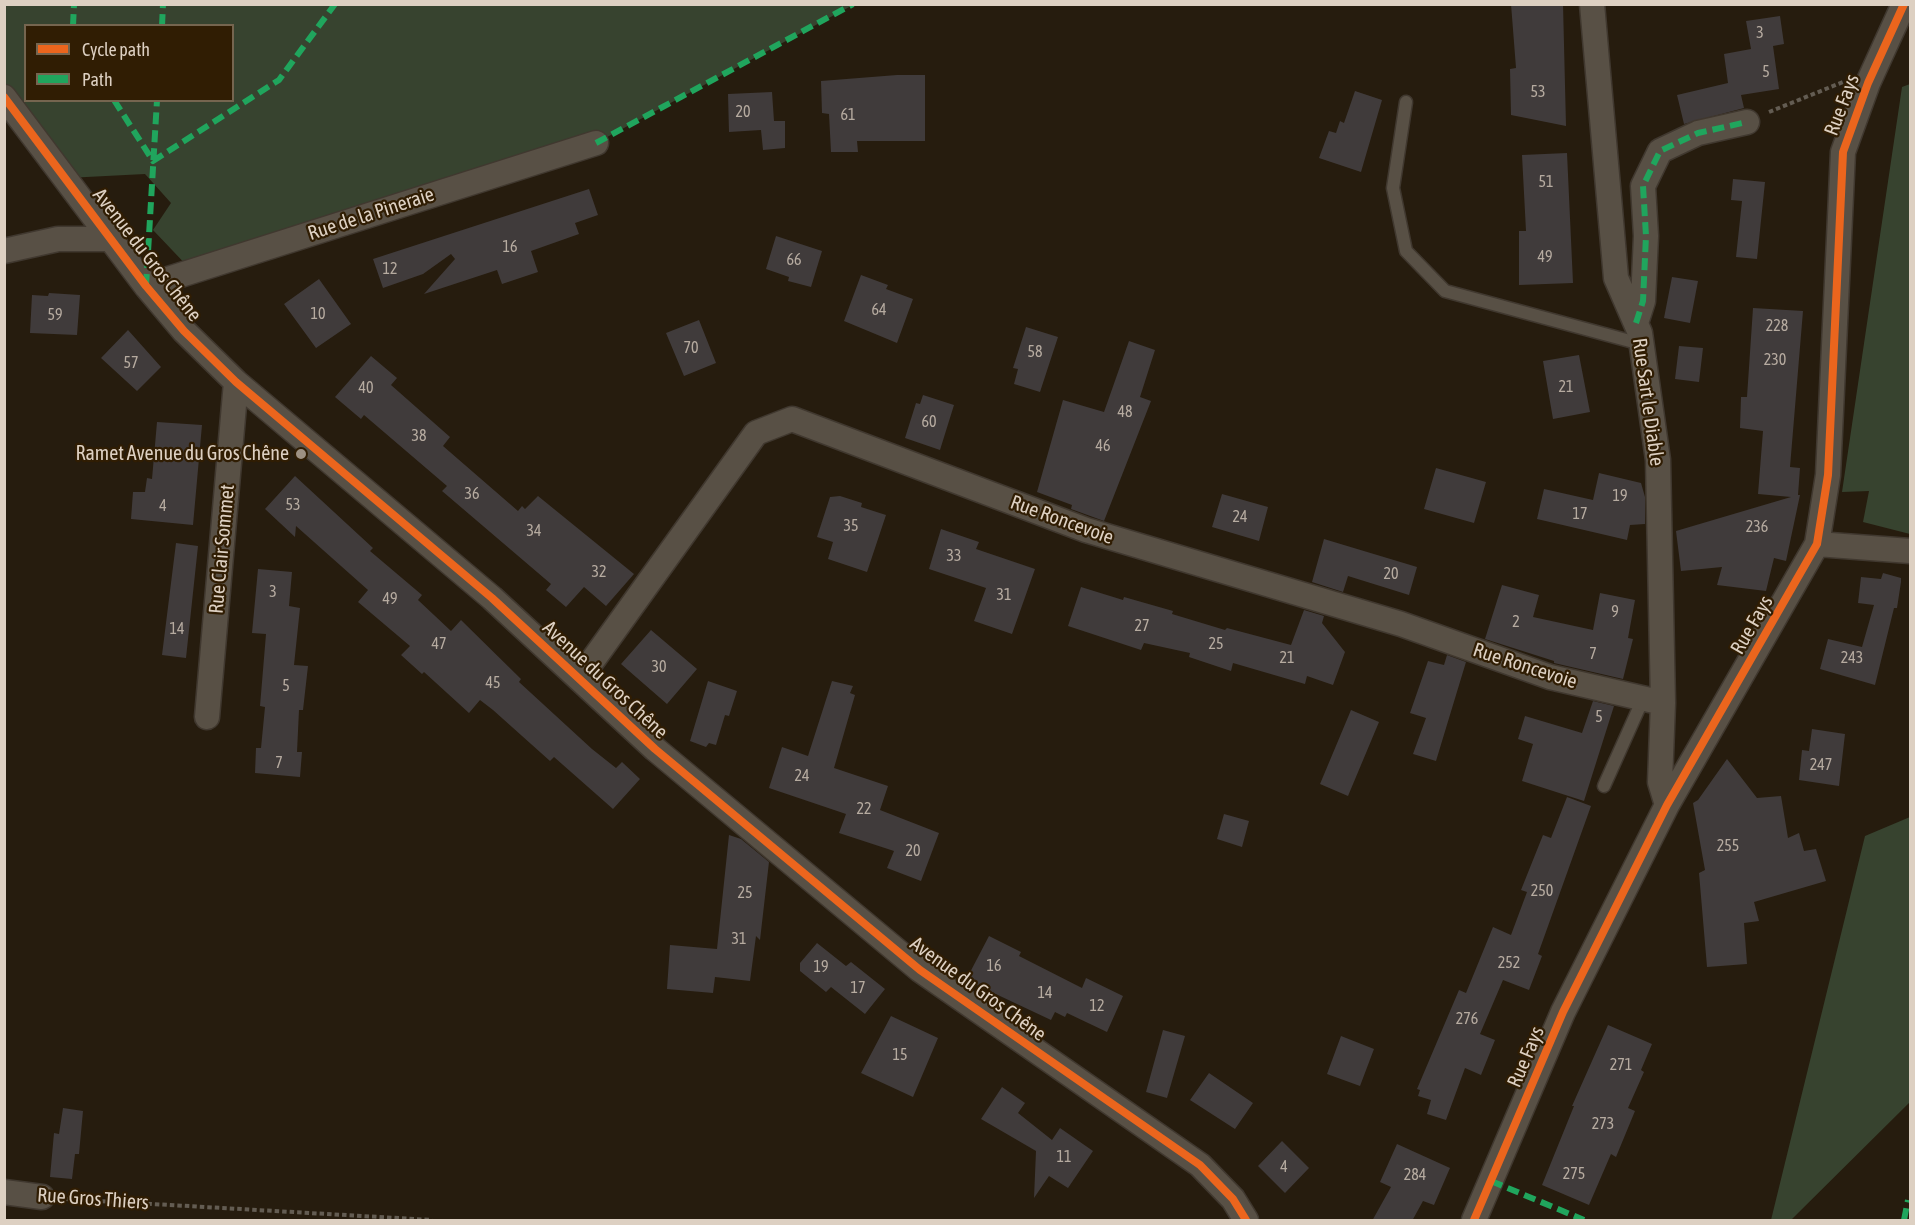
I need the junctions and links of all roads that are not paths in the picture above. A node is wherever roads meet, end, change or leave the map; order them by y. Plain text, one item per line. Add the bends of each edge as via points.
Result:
1 (1592, 4) edge
2 (1904, 4) edge
3 (4, 97) edge
4 (1406, 102) dead end
5 (1747, 122) road end
6 (597, 143) dead end
7 (111, 239) junction
8 (4, 251) edge
9 (146, 286) junction
10 (1638, 334) junction
11 (236, 382) junction
12 (1817, 544) junction
13 (1911, 551) edge
14 (580, 678) junction
15 (1653, 701) junction
16 (207, 717) dead end
17 (1604, 786) dead end
18 (1667, 805) junction
19 (4, 1192) edge
20 (42, 1197) road end
21 (1246, 1221) edge
22 (1474, 1221) edge

1 - 10 street, Rue Sart le Diable via 1616,278
2 - 12 street, Rue Fays via 1842,152 1828,475
3 - 7 street, Avenue du Gros Chêne
4 - 10 lane via 1393,188 1406,250 1437,283 1445,291
5 - 10 street via 1698,133 1660,151 1643,186 1646,236
6 - 9 street, Rue de la Pineraie
7 - 8 street via 58,239
7 - 9 street, Avenue du Gros Chêne
9 - 11 street, Avenue du Gros Chêne via 184,331
10 - 15 street, Rue Sart le Diable via 1658,460
11 - 14 street, Avenue du Gros Chêne via 492,598
11 - 16 street, Rue Clair Sommet
12 - 13 street
12 - 18 street, Rue Fays
14 - 15 street, Rue Roncevoie via 756,433 792,419 1086,530 1401,624 1550,677
14 - 21 street, Avenue du Gros Chêne via 655,749 920,970 1200,1165 1233,1198
15 - 17 lane
15 - 18 street, Rue Sart le Diable via 1660,782
18 - 22 street, Rue Fays via 1563,1012
19 - 20 street, Rue Gros Thiers

